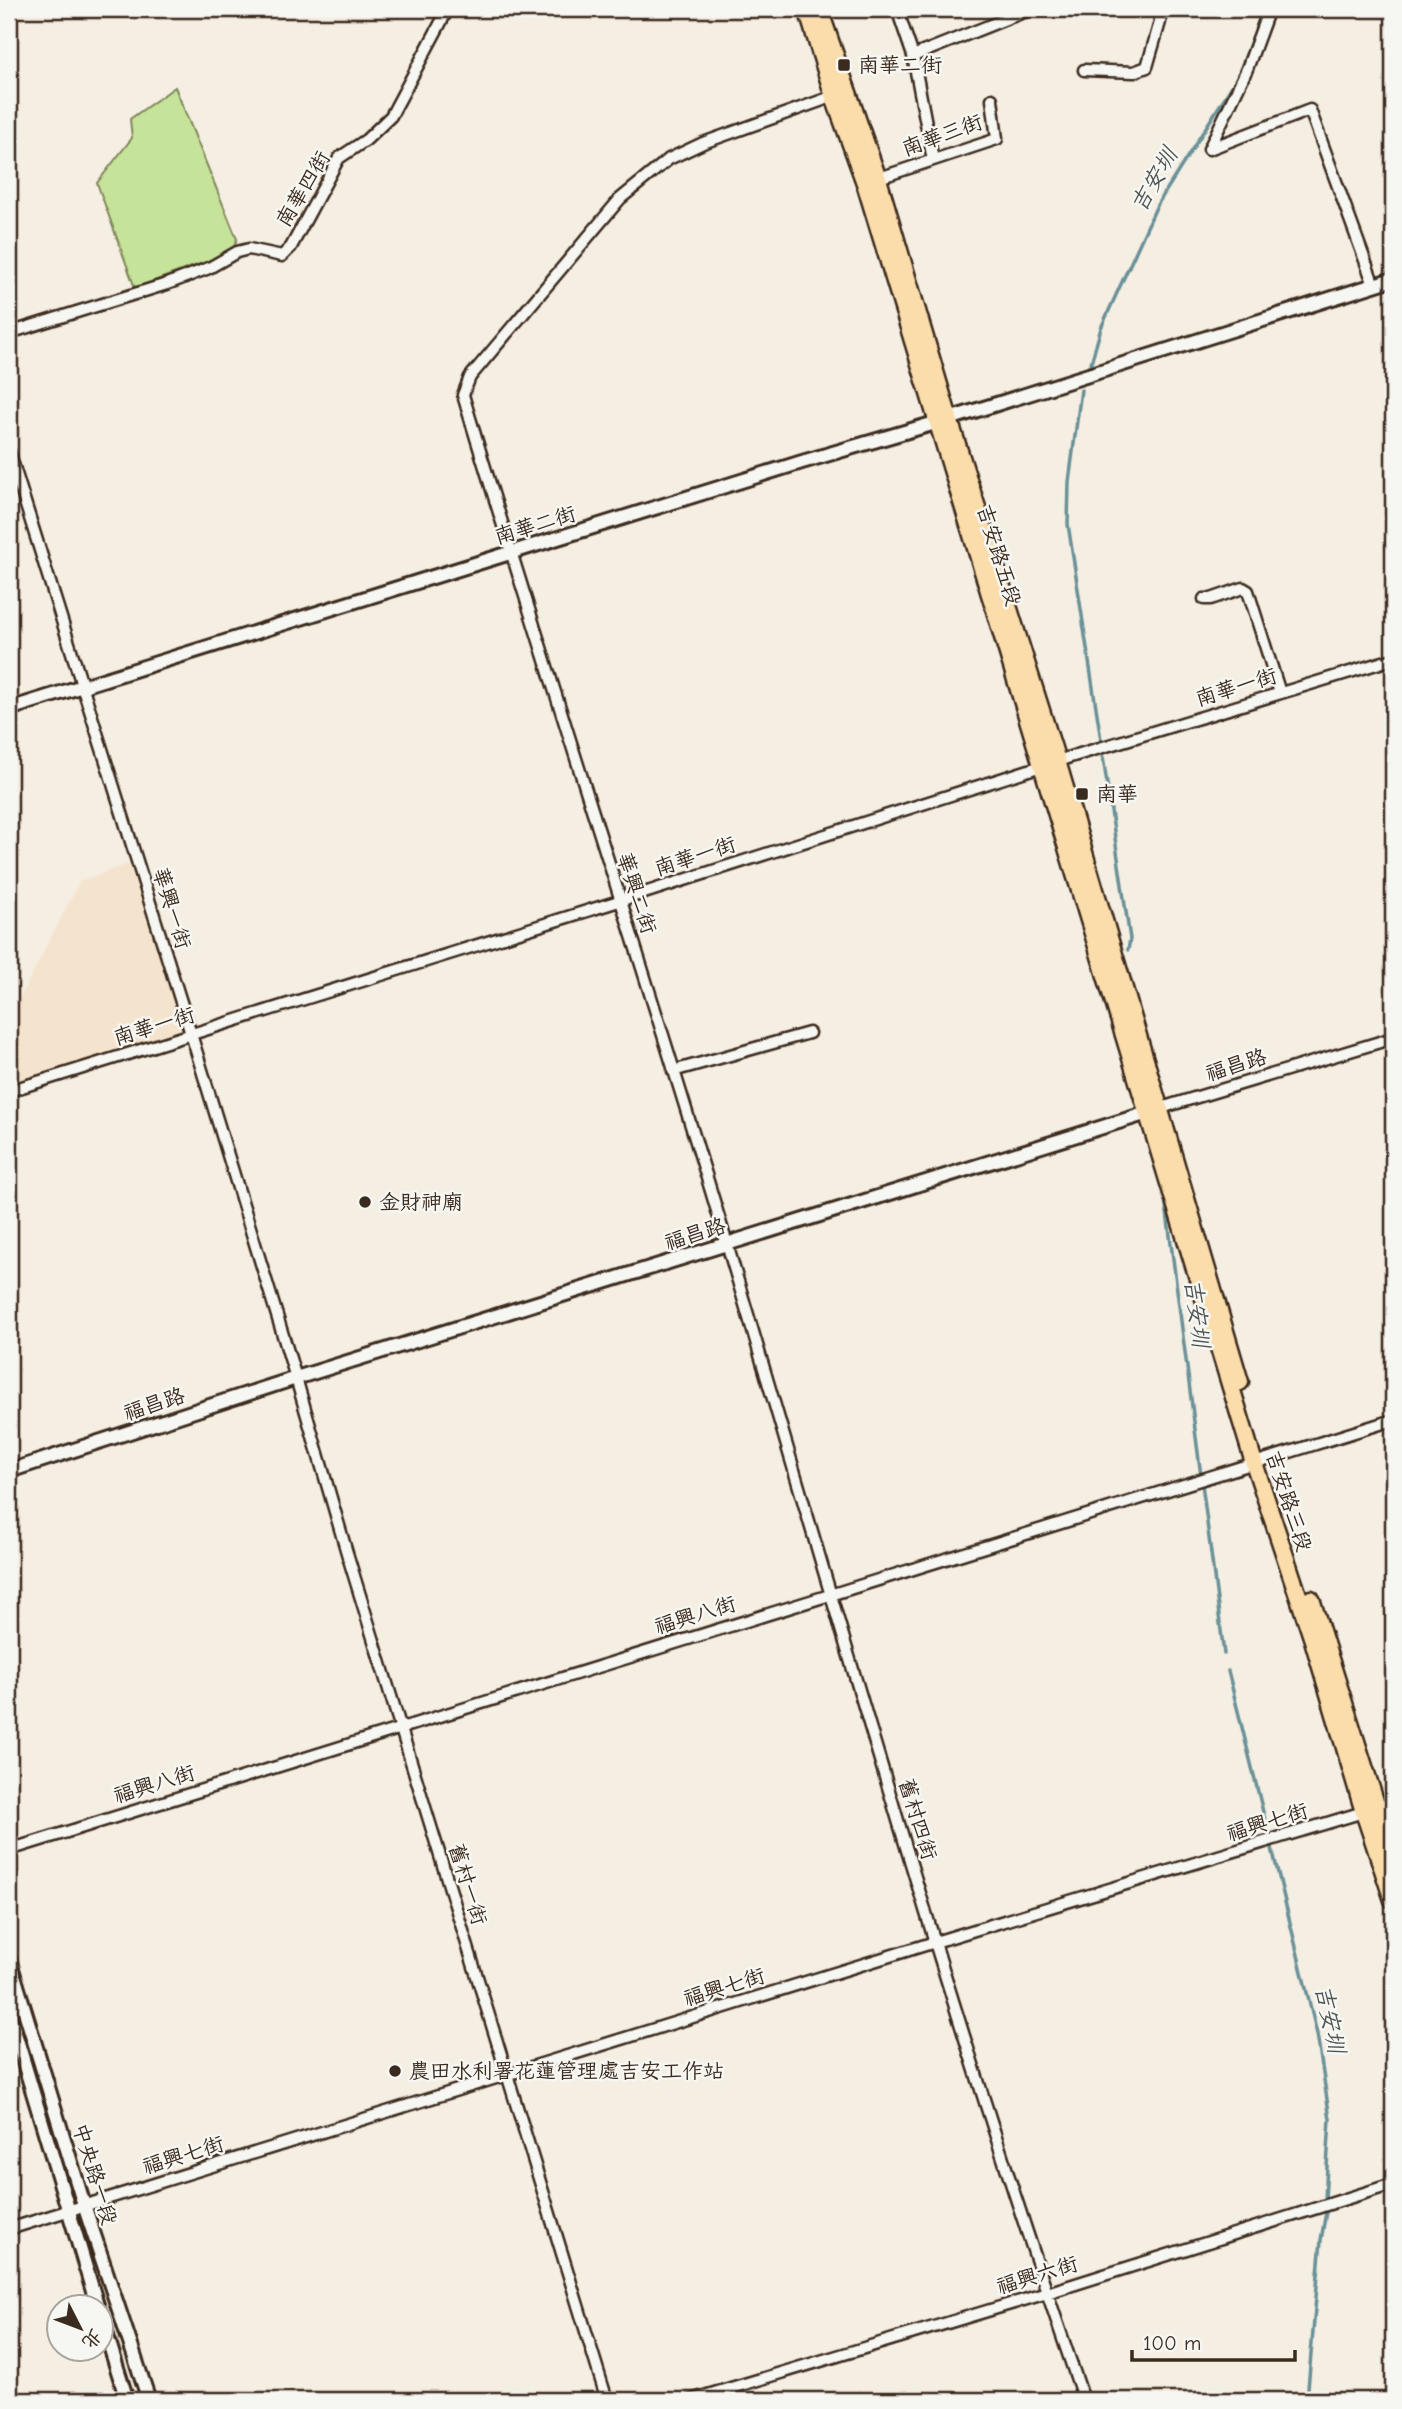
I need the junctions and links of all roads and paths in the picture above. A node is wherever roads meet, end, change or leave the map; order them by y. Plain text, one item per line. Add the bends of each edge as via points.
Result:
1 (448, 9) edge
2 (807, 9) edge
3 (819, 9) edge
4 (897, 9) edge
5 (1031, 9) edge
6 (1158, 9) edge
7 (1269, 9) edge
8 (913, 56) junction
9 (1084, 70) dead end
10 (840, 94) junction
11 (992, 99) dead end
12 (933, 160) junction
13 (871, 181) junction
14 (1393, 279) edge
15 (1374, 285) junction
16 (9, 333) edge
17 (943, 421) junction
18 (9, 451) edge
19 (510, 553) junction
20 (1204, 599) dead end
21 (1393, 659) edge
22 (81, 687) junction
23 (1280, 693) junction
24 (9, 709) edge
25 (1057, 761) junction
26 (1041, 768) junction
27 (619, 901) junction
28 (809, 1033) dead end
29 (191, 1034) junction
30 (1393, 1038) edge
31 (673, 1071) junction
32 (9, 1091) edge
33 (1154, 1111) junction
34 (727, 1244) junction
35 (296, 1378) junction
36 (1393, 1420) edge
37 (1258, 1462) junction
38 (9, 1471) edge
39 (831, 1593) junction
40 (400, 1727) junction
41 (1393, 1803) edge
42 (1371, 1810) junction
43 (9, 1850) edge
44 (1393, 1858) edge
45 (1393, 1900) edge
46 (935, 1942) junction
47 (9, 1959) edge
48 (9, 2013) edge
49 (507, 2075) junction
50 (1393, 2184) edge
51 (84, 2206) junction
52 (67, 2211) junction
53 (9, 2229) edge
54 (1047, 2293) junction
55 (94, 2294) edge
56 (116, 2364) edge
57 (127, 2400) edge
58 (149, 2400) edge
59 (607, 2400) edge
60 (691, 2400) edge
61 (1084, 2400) edge

1 - 16 street, 南華四街 via 391,116 339,158 282,256 249,249 237,252 167,284
2 - 10 main road, 吉安路五段
3 - 10 main road, 吉安路五段
4 - 8 street
5 - 8 street
6 - 9 street via 1160,22 1147,67 1133,72
7 - 15 street via 1209,149 1310,110
8 - 12 street
10 - 13 main road, 吉安路五段
10 - 19 street, 華興二街 via 668,159 620,199 470,377 463,395
11 - 12 street, 南華三街 via 996,139
12 - 13 street, 南華三街
13 - 17 main road, 吉安路五段
14 - 15 street, 南華二街
15 - 17 street, 南華二街
17 - 19 street, 南華二街
17 - 25 main road, 吉安路五段
17 - 26 main road, 吉安路五段
18 - 22 street, 華興一街
19 - 22 street, 南華二街
19 - 27 street, 華興二街
20 - 23 street via 1248,591
21 - 23 street, 南華一街
22 - 24 street, 南華二街
22 - 29 street, 華興一街
23 - 25 street, 南華一街
25 - 26 street, 南華一街
25 - 33 main road, 吉安路五段
26 - 27 street, 南華一街
26 - 33 main road, 吉安路五段
27 - 29 street, 南華一街
27 - 31 street, 華興二街
28 - 31 street
29 - 32 street, 南華一街
29 - 35 street, 華興一街
30 - 33 street, 福昌路
31 - 34 street, 華興二街
33 - 34 street, 福昌路
33 - 37 main road, 吉安路三段
34 - 35 street, 福昌路
34 - 39 street, 舊村四街
35 - 38 street, 福昌路
35 - 40 street, 舊村一街
36 - 37 street, 福興八街
37 - 39 street, 福興八街
37 - 42 main road, 吉安路三段
39 - 40 street, 福興八街
39 - 46 street, 舊村四街
40 - 43 street, 福興八街
40 - 49 street, 舊村一街
41 - 42 street, 福興七街
42 - 44 main road, 吉安路三段
42 - 45 main road, 吉安路三段
42 - 46 street, 福興七街
46 - 49 street, 福興七街
46 - 54 street, 舊村四街
47 - 51 street, 中央路一段
48 - 52 street, 中央路一段
49 - 51 street, 福興七街
49 - 59 street, 舊村一街
50 - 54 street, 福興六街
51 - 52 street, 福興七街
51 - 58 street, 中央路一段
52 - 53 street, 福興七街
52 - 55 street, 中央路一段
54 - 60 street, 福興六街
54 - 61 street, 舊村四街
56 - 57 street

